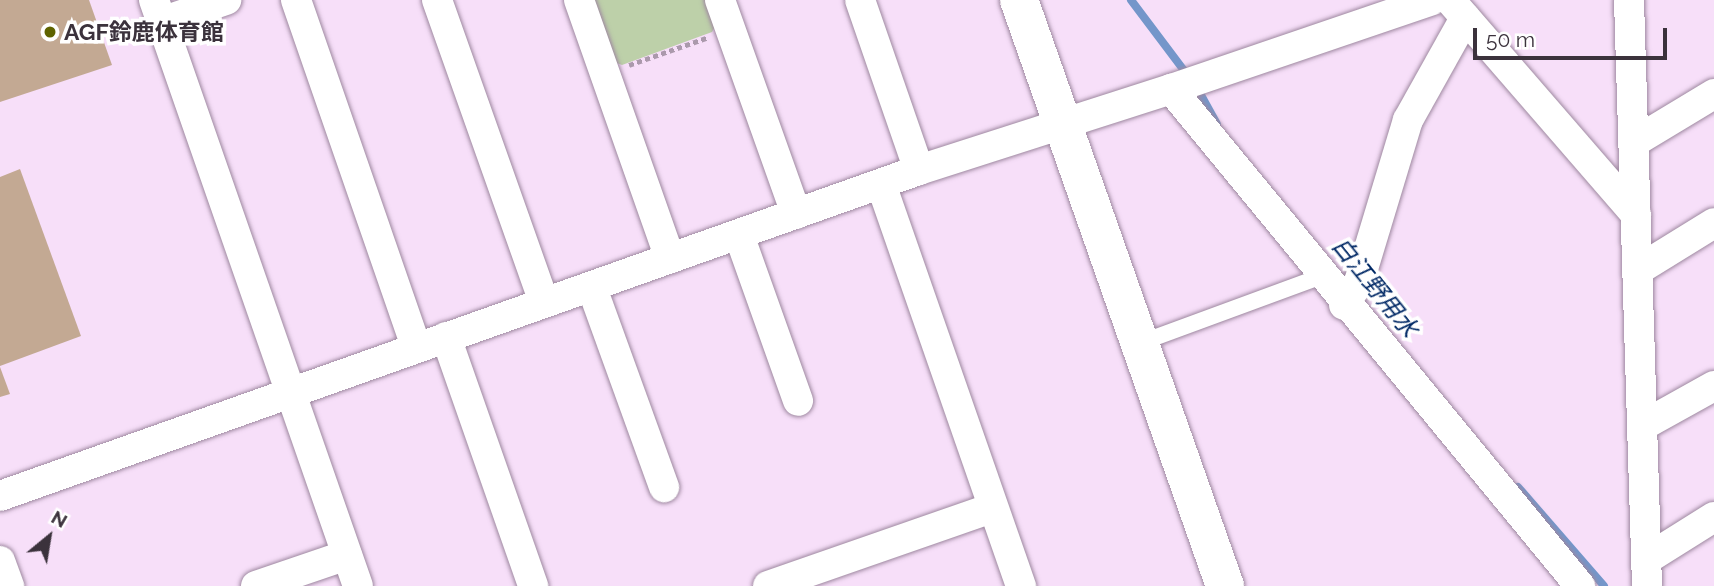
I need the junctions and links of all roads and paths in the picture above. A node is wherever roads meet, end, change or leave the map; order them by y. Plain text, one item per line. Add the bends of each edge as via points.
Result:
1 (226, 0) edge
2 (296, 0) edge
3 (437, 0) edge
4 (579, 0) edge
5 (720, 0) edge
6 (860, 0) edge
7 (1019, 0) edge
8 (1432, 0) edge
9 (1629, 0) edge
10 (1384, 8) edge
11 (1457, 9) edge
12 (157, 11) edge
13 (730, 29) junction
14 (604, 73) junction
15 (1185, 84) junction
16 (1714, 94) edge
17 (1062, 122) junction
18 (1636, 141) junction
19 (919, 170) junction
20 (881, 184) junction
21 (796, 214) junction
22 (1636, 215) junction
23 (1714, 223) edge
24 (739, 235) junction
25 (670, 258) junction
26 (1638, 270) junction
27 (1322, 276) junction
28 (592, 288) junction
29 (1351, 296) junction
30 (544, 302) junction
31 (446, 337) junction
32 (1140, 343) junction
33 (416, 346) junction
34 (1714, 386) edge
35 (290, 392) junction
36 (798, 401) dead end
37 (1642, 426) junction
38 (664, 487) dead end
39 (0, 496) edge
40 (992, 508) junction
41 (1714, 517) edge
42 (347, 555) junction
43 (0, 561) edge
44 (1647, 572) edge
45 (9, 586) edge
46 (256, 586) edge
47 (358, 586) edge
48 (533, 586) edge
49 (768, 586) edge
50 (1021, 586) edge
51 (1225, 586) edge
52 (1580, 586) edge

1 - 12 street
2 - 33 street
3 - 30 street
4 - 14 street
5 - 13 street
6 - 19 street
7 - 17 street
8 - 10 street
9 - 18 street
10 - 15 street
11 - 22 street
11 - 29 street via 1408,120
12 - 35 street
13 - 14 path
13 - 21 street
14 - 25 street
15 - 17 street
15 - 27 street
16 - 18 street
17 - 19 street
17 - 32 street
18 - 22 street
19 - 20 street
20 - 21 street
20 - 40 street
21 - 24 street
22 - 26 street
23 - 26 street
24 - 25 street
24 - 36 street
25 - 28 street
26 - 37 street
27 - 29 street
27 - 32 lane
28 - 30 street
28 - 38 street
29 - 52 street
30 - 31 street
31 - 33 street
31 - 48 street
32 - 51 street
33 - 35 street
34 - 37 street
35 - 39 street
35 - 42 street
37 - 44 street
40 - 49 street
40 - 50 street
41 - 44 street
42 - 46 street
42 - 47 street
43 - 45 street

